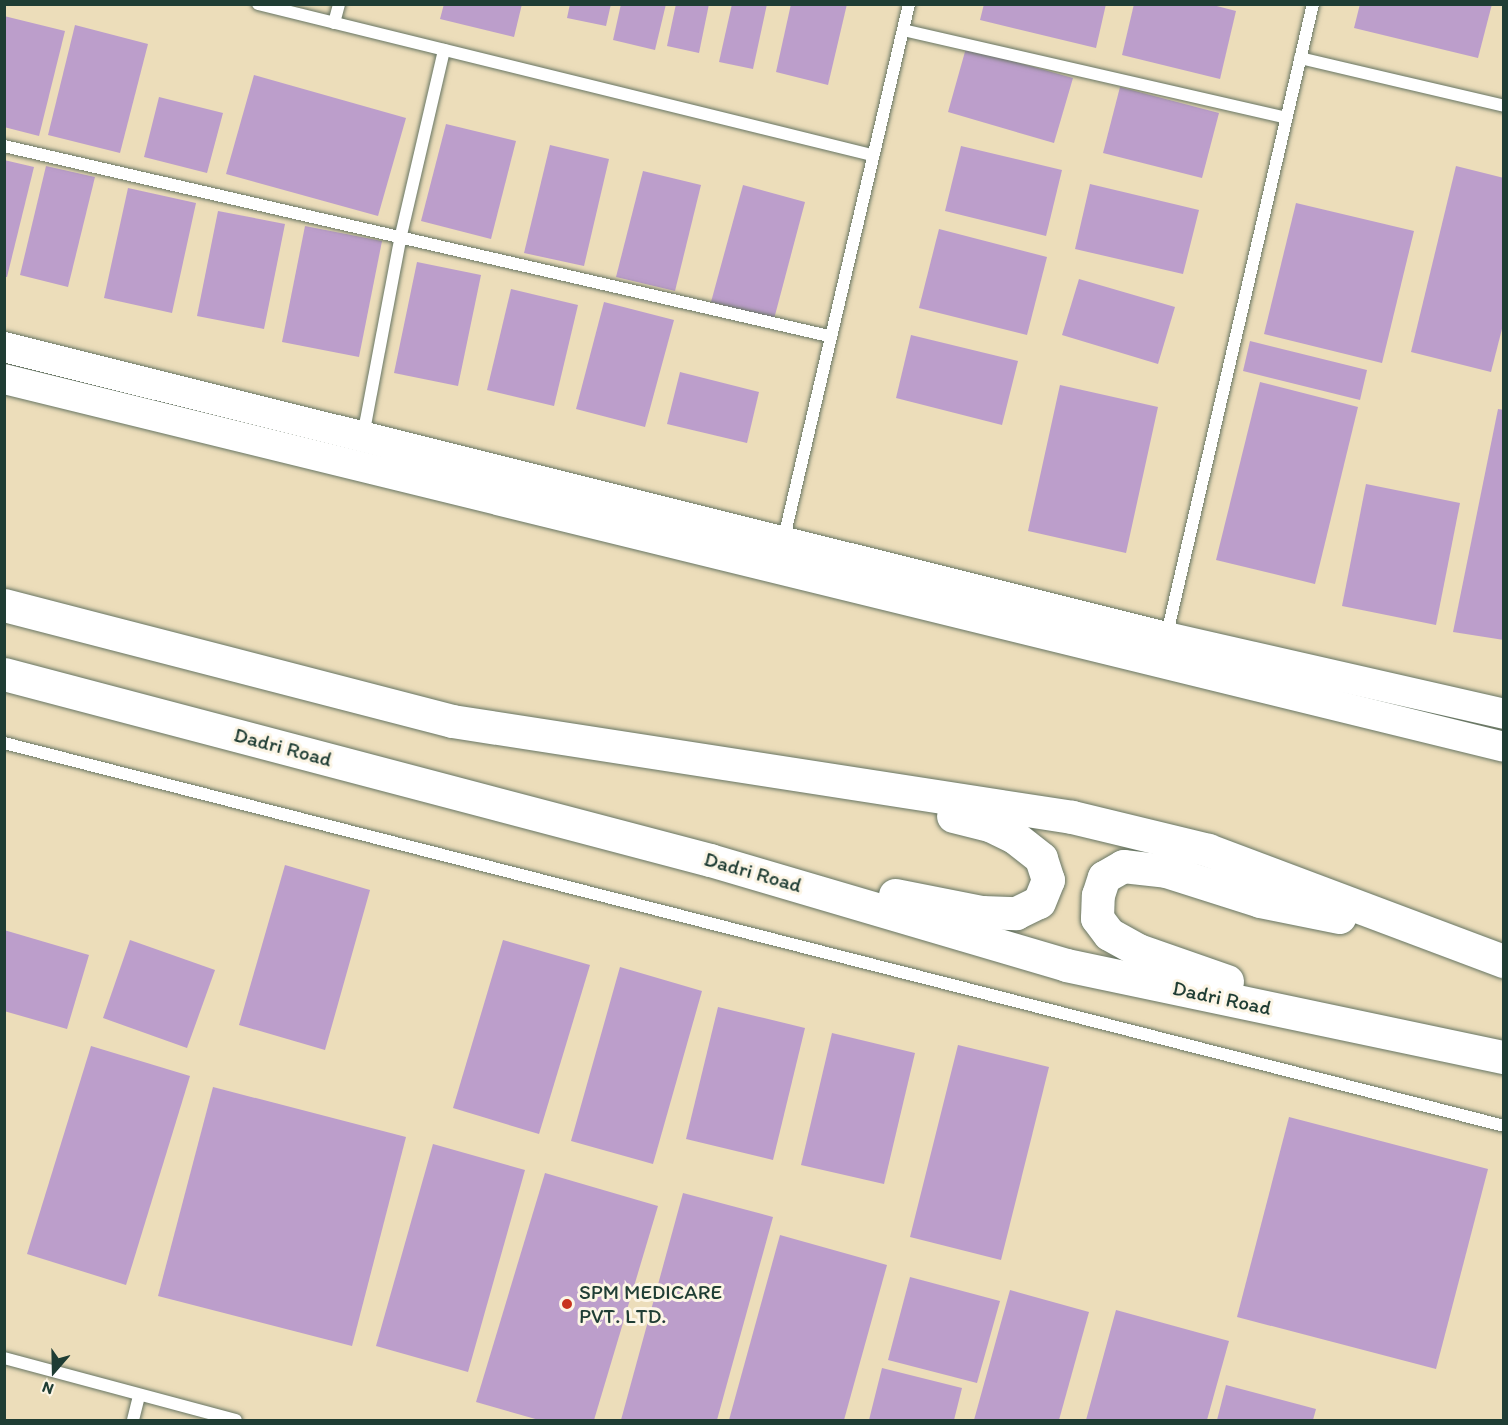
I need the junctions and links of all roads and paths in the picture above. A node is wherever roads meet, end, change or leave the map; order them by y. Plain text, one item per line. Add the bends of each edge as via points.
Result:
1 (258, 4) edge
2 (339, 4) edge
3 (909, 4) edge
4 (1313, 4) edge
5 (334, 23) junction
6 (903, 30) junction
7 (444, 50) junction
8 (1300, 58) junction
9 (1503, 106) edge
10 (1286, 118) junction
11 (4, 146) edge
12 (872, 155) junction
13 (400, 235) junction
14 (829, 336) junction
15 (4, 347) edge
16 (4, 379) edge
17 (359, 452) junction
18 (781, 553) junction
19 (4, 605) edge
20 (1164, 650) junction
21 (4, 674) edge
22 (1503, 714) edge
23 (4, 743) edge
24 (1503, 747) edge
25 (822, 776) junction
26 (710, 860) junction
27 (1426, 934) junction
28 (1503, 961) edge
29 (1365, 1028) junction
30 (1503, 1057) edge
31 (1503, 1126) edge
32 (4, 1358) edge
33 (139, 1396) junction
34 (133, 1420) edge
35 (236, 1420) edge

1 - 5 lane
2 - 5 lane
3 - 6 lane
4 - 8 lane
5 - 7 lane
6 - 10 lane
6 - 12 lane
7 - 12 lane
7 - 13 lane
8 - 9 lane
8 - 10 lane
10 - 20 lane
11 - 13 lane
12 - 14 lane
13 - 14 lane
13 - 17 lane
14 - 18 lane
15 - 17 street
16 - 17 street
17 - 18 street
18 - 20 street
19 - 25 main road via 452,721
20 - 22 street
20 - 24 street
21 - 26 main road, Dadri Road
23 - 31 lane
25 - 26 main road via 885,800 989,825 1014,837 1041,858 1048,880 1039,902 1016,913 982,912
25 - 27 main road via 1072,817 1208,850
26 - 29 main road, Dadri Road via 1066,965
27 - 28 main road
27 - 29 main road via 1260,901 1166,871 1123,866 1104,877 1097,918 1109,934 1149,954
29 - 30 main road, Dadri Road
32 - 33 lane
33 - 34 lane
33 - 35 lane

